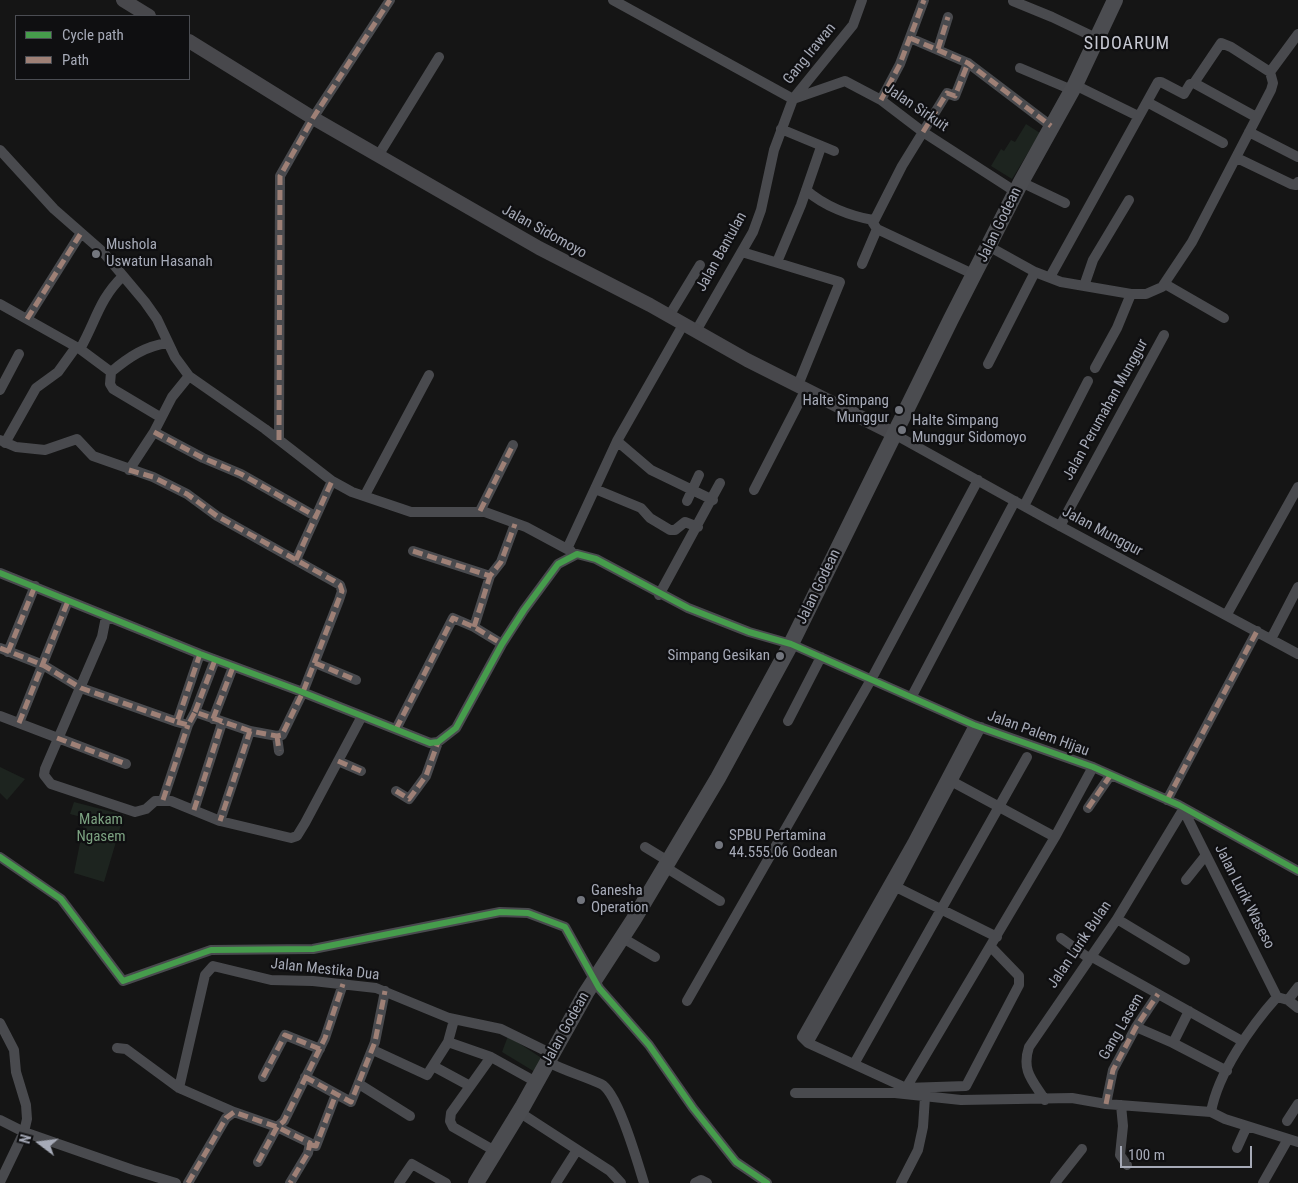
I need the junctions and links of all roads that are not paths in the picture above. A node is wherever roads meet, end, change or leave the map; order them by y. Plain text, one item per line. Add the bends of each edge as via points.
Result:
1 (123, 0) edge
2 (390, 0) edge
3 (613, 0) edge
4 (862, 0) edge
5 (924, 0) edge
6 (1115, 0) edge
7 (1013, 1) edge
8 (147, 15) edge
9 (948, 17) dead end
10 (1298, 34) edge
11 (910, 38) junction
12 (1096, 38) junction
13 (190, 42) edge
14 (938, 49) junction
15 (439, 57) dead end
16 (968, 63) junction
17 (1020, 68) dead end
18 (1270, 72) junction
19 (1194, 83) junction
20 (1073, 88) junction
21 (793, 99) junction
22 (881, 100) junction
23 (1147, 102) junction
24 (1138, 116) junction
25 (1256, 117) junction
26 (313, 118) junction
27 (1051, 126) junction
28 (781, 129) junction
29 (923, 132) junction
30 (1250, 132) junction
31 (1223, 143) dead end
32 (821, 147) junction
33 (834, 151) dead end
34 (1, 154) edge
35 (378, 156) junction
36 (1298, 156) edge
37 (1237, 158) junction
38 (1298, 182) edge
39 (1019, 187) junction
40 (806, 190) junction
41 (1129, 200) dead end
42 (1065, 203) dead end
43 (875, 224) junction
44 (81, 233) junction
45 (990, 247) junction
46 (742, 252) junction
47 (777, 262) junction
48 (862, 264) dead end
49 (700, 265) dead end
50 (1035, 272) junction
51 (975, 275) junction
52 (123, 276) junction
53 (1050, 277) junction
54 (1165, 284) junction
55 (1084, 286) junction
56 (1131, 294) junction
57 (0, 304) edge
58 (669, 316) junction
59 (1224, 318) dead end
60 (27, 319) junction
61 (683, 325) junction
62 (696, 331) junction
63 (1164, 335) dead end
64 (168, 344) junction
65 (78, 348) junction
66 (18, 354) dead end
67 (988, 364) dead end
68 (1095, 368) dead end
69 (111, 372) junction
70 (429, 375) dead end
71 (189, 376) junction
72 (1088, 381) dead end
73 (802, 387) junction
74 (0, 390) edge
75 (157, 424) junction
76 (894, 434) junction
77 (279, 440) junction
78 (618, 441) junction
79 (2, 442) edge
80 (512, 445) dead end
81 (129, 470) junction
82 (699, 475) dead end
83 (978, 480) junction
84 (332, 481) junction
85 (720, 483) dead end
86 (1298, 487) edge
87 (595, 490) junction
88 (692, 490) junction
89 (754, 490) dead end
90 (365, 495) junction
91 (713, 500) junction
92 (1015, 500) junction
93 (687, 501) dead end
94 (1024, 506) junction
95 (480, 512) junction
96 (315, 516) junction
97 (515, 524) junction
98 (698, 526) junction
99 (1060, 526) junction
100 (567, 549) junction
101 (413, 551) dead end
102 (577, 554) junction
103 (296, 560) junction
104 (0, 573) edge
105 (490, 576) junction
106 (35, 586) junction
107 (1298, 587) edge
108 (659, 595) junction
109 (68, 601) junction
110 (1227, 614) junction
111 (106, 616) junction
112 (474, 627) junction
113 (1257, 631) junction
114 (1272, 638) junction
115 (502, 644) junction
116 (791, 644) junction
117 (4, 650) edge
118 (200, 654) junction
119 (1298, 654) edge
120 (821, 657) junction
121 (215, 660) junction
122 (315, 663) junction
123 (43, 665) junction
124 (233, 666) junction
125 (872, 678) junction
126 (356, 680) dead end
127 (80, 688) junction
128 (303, 692) junction
129 (912, 696) junction
130 (195, 712) junction
131 (0, 716) edge
132 (362, 716) junction
133 (217, 721) junction
134 (788, 721) dead end
135 (177, 722) junction
136 (19, 724) junction
137 (188, 725) junction
138 (978, 726) junction
139 (396, 729) junction
140 (250, 731) junction
141 (277, 736) junction
142 (57, 738) junction
143 (438, 742) junction
144 (280, 751) dead end
145 (1027, 757) dead end
146 (338, 761) junction
147 (126, 764) dead end
148 (1093, 767) junction
149 (361, 771) dead end
150 (1110, 776) junction
151 (953, 782) junction
152 (396, 791) dead end
153 (163, 800) junction
154 (1167, 800) junction
155 (1002, 806) junction
156 (1088, 808) dead end
157 (194, 810) junction
158 (1184, 810) junction
159 (220, 821) junction
160 (1055, 838) junction
161 (645, 847) dead end
162 (1206, 855) junction
163 (0, 858) edge
164 (667, 864) junction
165 (1298, 870) edge
166 (1186, 880) dead end
167 (892, 885) junction
168 (720, 901) dead end
169 (943, 910) junction
170 (1116, 919) junction
171 (621, 938) junction
172 (997, 938) junction
173 (1061, 938) dead end
174 (991, 947) junction
175 (655, 957) dead end
176 (1091, 958) junction
177 (1185, 960) dead end
178 (343, 984) junction
179 (1298, 987) edge
180 (385, 991) junction
181 (1158, 994) junction
182 (1277, 997) junction
183 (1288, 1000) junction
184 (687, 1001) dead end
185 (1298, 1008) edge
186 (1189, 1012) junction
187 (454, 1020) junction
188 (0, 1023) edge
189 (1136, 1027) junction
190 (1242, 1041) junction
191 (448, 1042) junction
192 (1173, 1044) junction
193 (117, 1048) dead end
194 (320, 1049) junction
195 (372, 1050) junction
196 (491, 1057) junction
197 (550, 1058) junction
198 (854, 1064) junction
199 (434, 1066) junction
200 (1228, 1071) junction
201 (263, 1077) dead end
202 (305, 1077) junction
203 (536, 1082) junction
204 (359, 1084) junction
205 (470, 1086) junction
206 (178, 1088) junction
207 (906, 1088) junction
208 (795, 1093) dead end
209 (336, 1094) junction
210 (925, 1097) junction
211 (1045, 1100) junction
212 (1106, 1104) junction
213 (1298, 1104) edge
214 (1121, 1105) junction
215 (234, 1112) junction
216 (519, 1112) junction
217 (1211, 1112) junction
218 (410, 1116) dead end
219 (0, 1120) edge
220 (1287, 1121) dead end
221 (1247, 1126) junction
222 (277, 1127) junction
223 (24, 1132) junction
224 (1288, 1139) junction
225 (1298, 1142) edge
226 (311, 1145) junction
227 (1237, 1148) dead end
228 (1082, 1149) dead end
229 (577, 1150) junction
230 (495, 1151) junction
231 (258, 1162) dead end
232 (1127, 1165) dead end
233 (0, 1182) edge
234 (292, 1182) edge
235 (176, 1183) edge
236 (188, 1183) edge
237 (399, 1183) edge
238 (446, 1183) edge
239 (476, 1183) edge
240 (556, 1183) edge
241 (621, 1183) edge
242 (644, 1183) edge
243 (695, 1183) edge
244 (707, 1183) edge
245 (767, 1183) edge
246 (901, 1183) edge
247 (1055, 1183) edge
248 (1263, 1183) edge

1 - 8 main road
2 - 26 street
3 - 21 street
4 - 21 street, Gang Irawan via 853,25
5 - 11 street
6 - 12 main road, Jalan Godean
7 - 12 street
9 - 14 street
10 - 18 street
11 - 14 street
11 - 22 street
12 - 20 main road, Jalan Godean
13 - 26 main road, Jalan Sidomoyo
14 - 16 street
15 - 35 street
16 - 27 street
16 - 29 street via 955,96 947,93
17 - 20 street
18 - 19 street via 1231,46 1221,43
18 - 25 street via 1272,90
19 - 23 street via 1184,94 1158,82
19 - 25 street
20 - 24 street
20 - 27 main road, Jalan Godean
21 - 22 street, Jalan Sirkuit via 845,81
21 - 28 street, Jalan Bantulan
22 - 29 street, Jalan Sirkuit
23 - 24 street
23 - 31 street
24 - 53 street
25 - 30 street
26 - 35 main road, Jalan Sidomoyo
26 - 77 street via 284,168 278,185
27 - 39 main road, Jalan Godean
28 - 32 street
28 - 46 street, Jalan Bantulan via 762,210
29 - 39 street, Jalan Sirkuit
29 - 43 street
30 - 36 street
30 - 37 street
32 - 33 street
32 - 40 street
34 - 44 street
35 - 58 main road, Jalan Sidomoyo via 539,248
37 - 38 street via 1291,184
37 - 54 street via 1192,242
39 - 42 street, Jalan Sirkuit
39 - 45 main road, Jalan Godean
40 - 43 street via 836,208
40 - 47 street
41 - 55 street via 1093,260
43 - 48 street
43 - 51 street
44 - 52 street
44 - 60 street
45 - 50 street
45 - 51 main road, Jalan Godean
46 - 47 street
46 - 62 street, Jalan Bantulan
47 - 73 street via 840,282
49 - 58 street
50 - 53 street
50 - 67 street
51 - 76 main road, Jalan Godean
52 - 64 street via 157,318
52 - 65 street via 101,303 91,329
53 - 55 street
54 - 56 street via 1146,294
54 - 59 street
55 - 56 street
56 - 68 street
57 - 60 street
58 - 61 main road, Jalan Sidomoyo
60 - 65 street
61 - 62 main road, Jalan Sidomoyo
61 - 78 street
62 - 73 main road, Jalan Sidomoyo
63 - 99 street, Jalan Perumahan Munggur
64 - 69 street via 140,351
64 - 71 street
65 - 69 street
65 - 79 street via 58,372 36,388
66 - 74 street
69 - 75 street via 113,389
70 - 90 street
71 - 75 street
71 - 77 street, Jalan Palem Hijau
72 - 94 street
73 - 76 main road, Jalan Sidomoyo
73 - 89 street
75 - 81 street
75 - 96 street via 203,458 240,474
76 - 83 street, Jalan Munggur
76 - 116 main road, Jalan Godean
77 - 84 street, Jalan Palem Hijau
78 - 87 street
78 - 88 street via 651,470
79 - 81 street via 45,450 76,439 92,456
80 - 95 street
81 - 103 street via 153,477 187,494 217,516
82 - 88 street
83 - 92 street, Jalan Munggur
83 - 125 street
84 - 90 street, Jalan Palem Hijau
84 - 96 street
85 - 91 street
86 - 110 street
87 - 98 street via 641,508 650,518 670,530 685,522
87 - 100 street
88 - 91 street
88 - 93 street
90 - 95 street, Jalan Palem Hijau via 411,512
91 - 98 street
92 - 94 street, Jalan Munggur
92 - 129 street
94 - 99 street, Jalan Munggur
95 - 97 street, Jalan Palem Hijau
96 - 103 street
97 - 100 street, Jalan Palem Hijau via 546,536
97 - 105 street via 501,562
98 - 108 street
99 - 110 street, Jalan Munggur
100 - 102 street, Jalan Palem Hijau
101 - 105 street
102 - 108 street, Jalan Palem Hijau via 607,565
102 - 115 street via 558,564
103 - 122 street via 340,585 342,591
104 - 106 street
105 - 112 street
106 - 109 street
106 - 117 street
107 - 114 street
108 - 116 street, Jalan Palem Hijau via 723,622
109 - 111 street
109 - 123 street
110 - 113 street, Jalan Munggur
111 - 118 street
111 - 127 street via 102,637
112 - 115 street
112 - 139 street via 456,618 451,620
113 - 114 street, Jalan Munggur
113 - 154 street
114 - 119 street, Jalan Munggur
115 - 143 street via 456,728
116 - 120 street, Jalan Palem Hijau
116 - 164 main road, Jalan Godean
117 - 123 street
118 - 121 street
118 - 135 street
120 - 125 street, Jalan Palem Hijau
120 - 134 street
121 - 124 street
121 - 130 street
122 - 126 street
122 - 128 street
123 - 127 street
123 - 136 street
124 - 128 street
124 - 133 street
125 - 129 street, Jalan Palem Hijau
125 - 184 street
127 - 135 street
127 - 142 street
128 - 132 street
128 - 141 street via 282,735
129 - 138 street, Jalan Palem Hijau
130 - 133 street
130 - 137 street
131 - 136 street
132 - 139 street
132 - 146 street
133 - 140 street
133 - 157 street
135 - 137 street
136 - 142 street
137 - 153 street
138 - 148 street, Jalan Palem Hijau
138 - 151 street
138 - 167 street
139 - 143 street via 424,741
140 - 141 street
140 - 159 street
141 - 144 street
142 - 147 street
142 - 153 street via 44,775 51,784 135,812
143 - 152 street via 426,776 409,799
145 - 155 street
146 - 149 street
146 - 159 street via 297,836 291,838
148 - 150 street, Jalan Palem Hijau
148 - 160 street
150 - 154 street, Jalan Palem Hijau
150 - 156 street
151 - 155 street
151 - 167 street
153 - 157 street
154 - 158 street, Jalan Palem Hijau
155 - 160 street
155 - 169 street
157 - 159 street
158 - 162 street, Jalan Lurik Waseso
158 - 165 street, Jalan Palem Hijau
158 - 170 street, Jalan Lurik Bulan
160 - 172 street
161 - 164 street
162 - 166 street
162 - 182 street, Jalan Lurik Waseso
163 - 245 street via 62,899 123,981 211,950 313,949 500,912 528,913 565,927 599,988 649,1045 736,1162
164 - 168 street
164 - 171 main road, Jalan Godean
167 - 169 street
167 - 198 street via 808,1043
169 - 172 street
169 - 198 street
170 - 176 street, Jalan Lurik Bulan
170 - 177 street
171 - 175 street
171 - 197 main road, Jalan Godean
172 - 174 street
173 - 176 street
174 - 207 street
174 - 207 street via 1019,976 1019,985 966,1086
176 - 181 street
176 - 211 street, Jalan Lurik Bulan via 1035,1037 1025,1059 1026,1071
178 - 180 street, Jalan Mestika Dua
178 - 194 street
178 - 206 street, Jalan Mestika Dua via 271,980 213,966 204,976
179 - 183 street
180 - 187 street, Jalan Mestika Dua
180 - 195 street
181 - 186 street
181 - 189 street, Gang Lasem
182 - 183 street
182 - 190 street
183 - 185 street
186 - 190 street
186 - 192 street
187 - 191 street
187 - 197 street, Jalan Mestika Dua via 501,1029
188 - 223 street via 14,1050 16,1072 26,1104
189 - 192 street
189 - 212 street, Gang Lasem via 1113,1070
190 - 200 street
191 - 196 street
191 - 199 street
192 - 200 street
193 - 206 street via 126,1049
194 - 201 street via 285,1035
194 - 202 street
195 - 199 street via 427,1075
195 - 204 street
196 - 203 street
196 - 205 street
197 - 203 main road, Jalan Godean
197 - 242 street, Jalan Mestika Dua via 566,1072 609,1090 624,1120
198 - 207 street
199 - 205 street
200 - 217 street via 1213,1100
202 - 209 street
202 - 222 street via 284,1121
203 - 216 main road, Jalan Godean
204 - 209 street via 351,1102
204 - 218 street
205 - 230 street via 451,1113 450,1124
206 - 215 street
208 - 210 street via 896,1093
209 - 226 street via 316,1146
210 - 211 street
210 - 246 street via 918,1150
211 - 212 street via 1072,1098
212 - 214 street
213 - 220 street
214 - 217 street
214 - 232 street via 1123,1126 1119,1150
215 - 222 street
215 - 236 street via 226,1118
216 - 229 street
216 - 230 main road, Jalan Godean
217 - 221 street
219 - 223 street
221 - 224 street
221 - 227 street
222 - 226 street
222 - 231 street
223 - 233 street
223 - 235 street
224 - 225 street
224 - 248 street
226 - 234 street
228 - 247 street
229 - 240 street
229 - 241 street via 610,1171
230 - 239 main road, Jalan Godean
237 - 238 street via 412,1164
243 - 244 street via 701,1180

